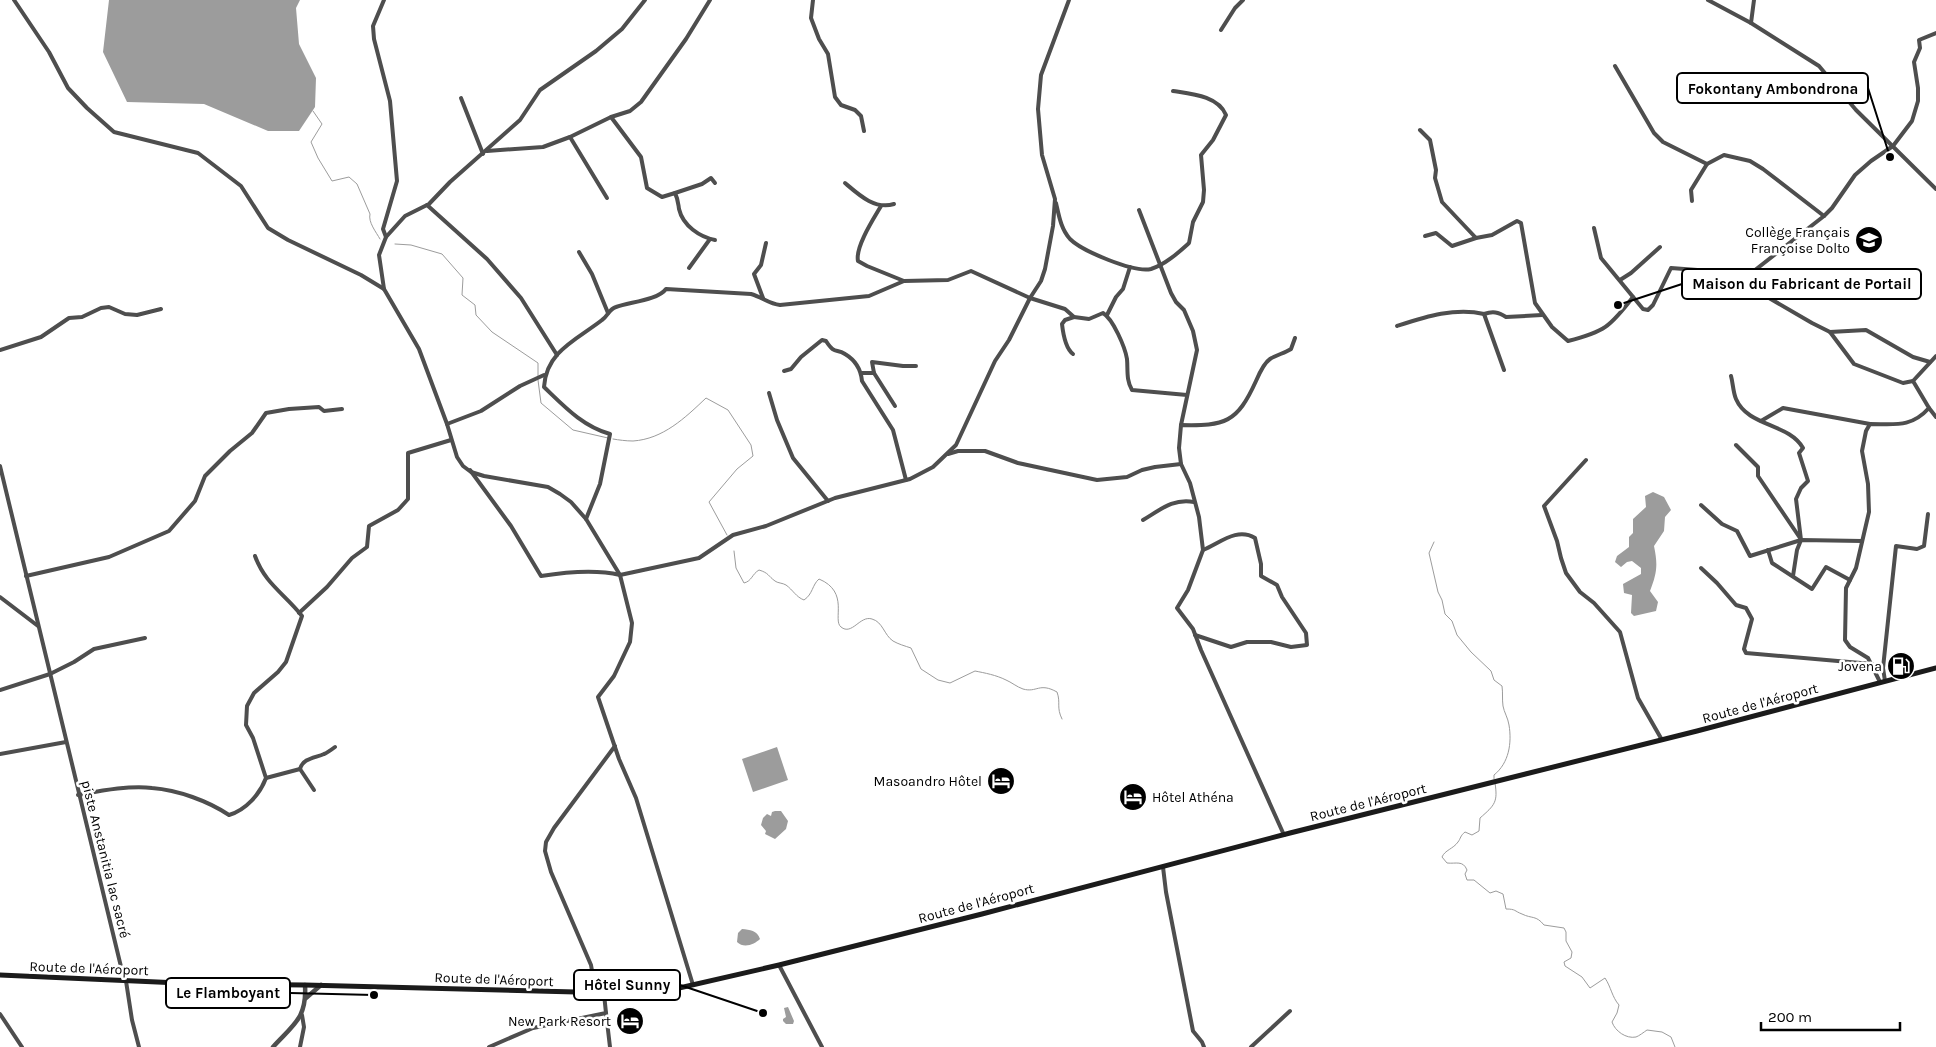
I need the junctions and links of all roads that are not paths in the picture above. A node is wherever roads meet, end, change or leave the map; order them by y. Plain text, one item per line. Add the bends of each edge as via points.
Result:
1 (14, 0) edge
2 (384, 0) edge
3 (644, 0) edge
4 (710, 0) edge
5 (813, 0) edge
6 (1068, 0) edge
7 (1243, 0) edge
8 (1708, 0) edge
9 (1754, 0) edge
10 (1751, 23) junction
11 (1221, 30) dead end
12 (1936, 33) edge
13 (1615, 66) dead end
14 (1173, 91) dead end
15 (461, 98) dead end
16 (611, 116) junction
17 (1420, 130) dead end
18 (864, 131) dead end
19 (570, 137) junction
20 (1893, 146) junction
21 (485, 152) junction
22 (1708, 164) junction
23 (715, 183) dead end
24 (845, 183) dead end
25 (1936, 189) edge
26 (675, 193) junction
27 (607, 198) dead end
28 (1055, 199) junction
29 (1692, 201) dead end
30 (894, 204) dead end
31 (427, 205) junction
32 (881, 206) junction
33 (1139, 210) dead end
34 (1824, 216) junction
35 (1594, 228) dead end
36 (1425, 236) dead end
37 (386, 237) junction
38 (1476, 238) junction
39 (710, 239) junction
40 (715, 240) dead end
41 (766, 243) dead end
42 (1660, 246) dead end
43 (579, 252) dead end
44 (1159, 265) junction
45 (689, 268) dead end
46 (1130, 268) junction
47 (1750, 274) junction
48 (1620, 280) junction
49 (904, 281) junction
50 (384, 289) junction
51 (1633, 297) junction
52 (762, 298) junction
53 (1030, 298) junction
54 (161, 309) dead end
55 (608, 313) junction
56 (1484, 314) junction
57 (1106, 315) junction
58 (1542, 315) junction
59 (1074, 317) junction
60 (1397, 326) dead end
61 (1830, 332) junction
62 (1295, 338) dead end
63 (0, 350) edge
64 (1074, 354) dead end
65 (558, 355) junction
66 (1936, 356) edge
67 (1930, 362) junction
68 (916, 366) dead end
69 (1504, 370) dead end
70 (784, 371) dead end
71 (861, 373) junction
72 (874, 373) junction
73 (544, 375) junction
74 (1731, 376) dead end
75 (1913, 381) junction
76 (769, 393) dead end
77 (1187, 395) junction
78 (895, 406) dead end
79 (1929, 408) junction
80 (342, 409) dead end
81 (1936, 417) edge
82 (1761, 421) junction
83 (447, 424) junction
84 (1870, 424) junction
85 (1181, 425) junction
86 (451, 440) junction
87 (1736, 445) dead end
88 (946, 454) junction
89 (1586, 460) dead end
90 (1181, 464) junction
91 (0, 466) edge
92 (470, 470) junction
93 (906, 480) junction
94 (2, 485) edge
95 (828, 501) junction
96 (1194, 502) junction
97 (1701, 505) dead end
98 (1928, 514) dead end
99 (586, 519) junction
100 (1143, 520) dead end
101 (1802, 540) junction
102 (1862, 541) junction
103 (1203, 550) junction
104 (1768, 550) junction
105 (255, 556) dead end
106 (1701, 568) dead end
107 (620, 575) junction
108 (26, 576) junction
109 (1793, 576) junction
110 (1850, 580) junction
111 (0, 597) edge
112 (299, 613) junction
113 (38, 626) junction
114 (1195, 635) junction
115 (145, 638) dead end
116 (1872, 664) junction
117 (1936, 668) edge
118 (50, 674) junction
119 (1882, 682) junction
120 (0, 690) edge
121 (1662, 740) junction
122 (66, 742) junction
123 (614, 746) junction
124 (335, 747) dead end
125 (0, 754) edge
126 (300, 769) junction
127 (266, 778) junction
128 (314, 790) dead end
129 (78, 794) junction
130 (1284, 835) junction
131 (1164, 869) junction
132 (780, 965) junction
133 (0, 976) edge
134 (126, 981) junction
135 (305, 985) junction
136 (321, 985) junction
137 (693, 985) junction
138 (596, 993) junction
139 (604, 994) junction
140 (306, 998) junction
141 (1290, 1011) dead end
142 (606, 1013) junction
143 (0, 1014) edge
144 (302, 1014) junction
145 (22, 1047) edge
146 (139, 1047) edge
147 (273, 1047) edge
148 (300, 1047) edge
149 (490, 1047) edge
150 (610, 1047) edge
151 (822, 1047) edge
152 (1204, 1047) edge
153 (1251, 1047) edge

1 - 50 street via 49,52 68,88 114,132 198,153 241,186 268,228
2 - 37 street via 373,26 390,101 397,181 383,229
3 - 21 street via 622,29 540,90 520,120
4 - 16 street via 641,102 630,111
5 - 18 street via 811,18 828,54 834,97 862,116
6 - 28 street via 1041,75 1038,109 1042,155
7 - 11 street
8 - 10 street
9 - 10 street
10 - 20 street via 1820,66 1856,110
12 - 20 street via 1918,40 1920,48 1914,62 1918,100 1912,121
13 - 22 street via 1654,133 1663,142
14 - 44 street via 1210,99 1223,108 1226,115 1201,155 1203,202 1193,222 1189,243
15 - 21 street
16 - 19 street
16 - 26 street via 641,157 648,188 662,198
17 - 38 street via 1430,140 1436,170 1434,178 1442,202
19 - 21 street via 542,147
19 - 27 street
20 - 25 street
20 - 34 street via 1855,175
21 - 31 street
22 - 29 street via 1690,190
22 - 34 street via 1724,155 1750,161
23 - 26 street via 711,178
24 - 32 street
26 - 39 street via 688,226
28 - 46 street via 1061,224 1070,239
28 - 53 street via 1045,269
30 - 32 street
31 - 37 street via 405,216
31 - 65 street via 487,259 521,298
32 - 49 street via 864,236 858,261
33 - 44 street
34 - 47 street
35 - 48 street via 1601,258
36 - 38 street via 1436,233 1452,246
37 - 50 street via 379,254
38 - 58 street via 1492,236 1517,221 1521,223 1534,303
39 - 40 street
39 - 45 street
41 - 52 street via 761,265 754,274
42 - 48 street
43 - 55 street
44 - 46 street via 1152,269
44 - 77 street via 1171,293 1184,310 1197,350
46 - 57 street via 1123,289
47 - 51 street via 1675,267 1669,271 1648,310 1643,309
47 - 61 street via 1769,298
48 - 51 street
49 - 52 street via 869,296 780,305
49 - 53 street via 948,280 971,271
50 - 83 street via 419,349
51 - 58 street via 1601,331 1568,341
52 - 55 street via 751,294 666,288 659,295 614,308
53 - 59 street via 1065,308
53 - 88 street via 956,444
54 - 63 street via 125,314 109,306 101,308 82,317 69,318 42,337
55 - 65 street via 571,340
56 - 58 street via 1491,311 1506,318
56 - 60 street via 1470,310 1455,312
56 - 69 street
57 - 59 street via 1103,313 1089,319
57 - 77 street via 1124,348 1128,384 1132,390
59 - 64 street via 1062,324 1066,343
61 - 67 street via 1866,330 1913,357
61 - 75 street via 1854,364 1903,383
62 - 85 street via 1291,349 1270,359 1248,399 1228,420 1207,426
65 - 73 street
66 - 67 street
67 - 75 street
68 - 72 street via 872,362
70 - 71 street via 792,370 801,357 822,340 837,352 843,352
71 - 72 street
71 - 93 street via 862,381 893,430
72 - 78 street
73 - 83 street via 481,411
73 - 99 street via 544,387 570,412 597,430 610,434 600,484
74 - 82 street via 1736,399 1747,414
75 - 79 street
76 - 95 street via 793,458
77 - 85 street
79 - 81 street
79 - 84 street via 1908,424
80 - 108 street via 324,411 319,407 266,413 252,433 205,476 195,501 169,531 109,556
82 - 84 street via 1783,408
82 - 101 street via 1798,439 1803,448 1799,453 1808,481 1796,499
83 - 86 street
84 - 102 street via 1862,451 1869,512
85 - 90 street
86 - 92 street via 457,457
86 - 112 street via 408,453 408,499 398,510 369,526 367,547 352,558
87 - 101 street via 1758,467 1758,476
88 - 90 street via 984,451 1018,464 1097,480 1127,477 1142,470
88 - 93 street via 933,467
89 - 121 street via 1544,506 1566,573 1580,592 1620,632 1638,698
90 - 96 street
91 - 94 street, piste Anstanitia lac sacré
92 - 99 street via 484,476 548,487 571,502
92 - 107 street via 511,526 541,576 608,572
93 - 95 street
94 - 108 street, piste Anstanitia lac sacré
95 - 107 street via 766,526 733,535 699,558
96 - 100 street via 1174,501
96 - 103 street
97 - 104 street via 1722,524 1737,531 1750,556
98 - 119 street via 1924,546 1917,549 1896,546
99 - 107 street
101 - 102 street
101 - 104 street
101 - 109 street
102 - 110 street
103 - 114 street via 1188,590 1177,608
103 - 114 street via 1240,533 1255,538 1262,564 1261,576 1277,585 1306,632 1307,645 1291,647 1271,642 1247,642 1231,647
104 - 109 street via 1772,562
105 - 112 street via 268,581
106 - 116 street via 1736,606 1746,608 1752,619 1744,649 1746,653
107 - 123 street via 632,623 630,642 614,676 598,697
108 - 113 street, piste Anstanitia lac sacré
109 - 110 street via 1812,588 1826,567
110 - 116 street via 1846,588 1845,640
111 - 113 street
112 - 127 street via 302,616 286,662 254,692 247,706 246,725
113 - 118 street, piste Anstanitia lac sacré
114 - 130 street
115 - 118 street via 94,649
116 - 119 street
117 - 119 main road, Route de l'Aéroport
118 - 120 street
118 - 122 street, piste Anstanitia lac sacré
119 - 121 main road, Route de l'Aéroport
121 - 130 main road, Route de l'Aéroport
122 - 125 street
122 - 129 street, piste Anstanitia lac sacré
123 - 137 street via 636,798
123 - 138 street via 554,828 545,851 591,965
124 - 126 street via 323,755 313,756
126 - 127 street
126 - 128 street
127 - 129 street via 260,792 244,808 230,815 202,802 151,787
129 - 134 street, piste Anstanitia lac sacré
130 - 131 main road, Route de l'Aéroport
131 - 132 main road, Route de l'Aéroport
131 - 152 street via 1194,1031
132 - 137 main road, Route de l'Aéroport
132 - 151 street
133 - 134 main road, Route de l'Aéroport
134 - 135 main road, Route de l'Aéroport
134 - 146 street, piste Anstanitia lac sacré
135 - 136 main road, Route de l'Aéroport
135 - 140 street
136 - 138 main road, Route de l'Aéroport
136 - 140 street
137 - 139 main road, Route de l'Aéroport via 653,994
138 - 139 main road, Route de l'Aéroport
139 - 142 street
140 - 144 street
141 - 153 street
142 - 149 street via 533,1028
142 - 150 street
143 - 145 street
144 - 147 street
144 - 148 street via 304,1026

